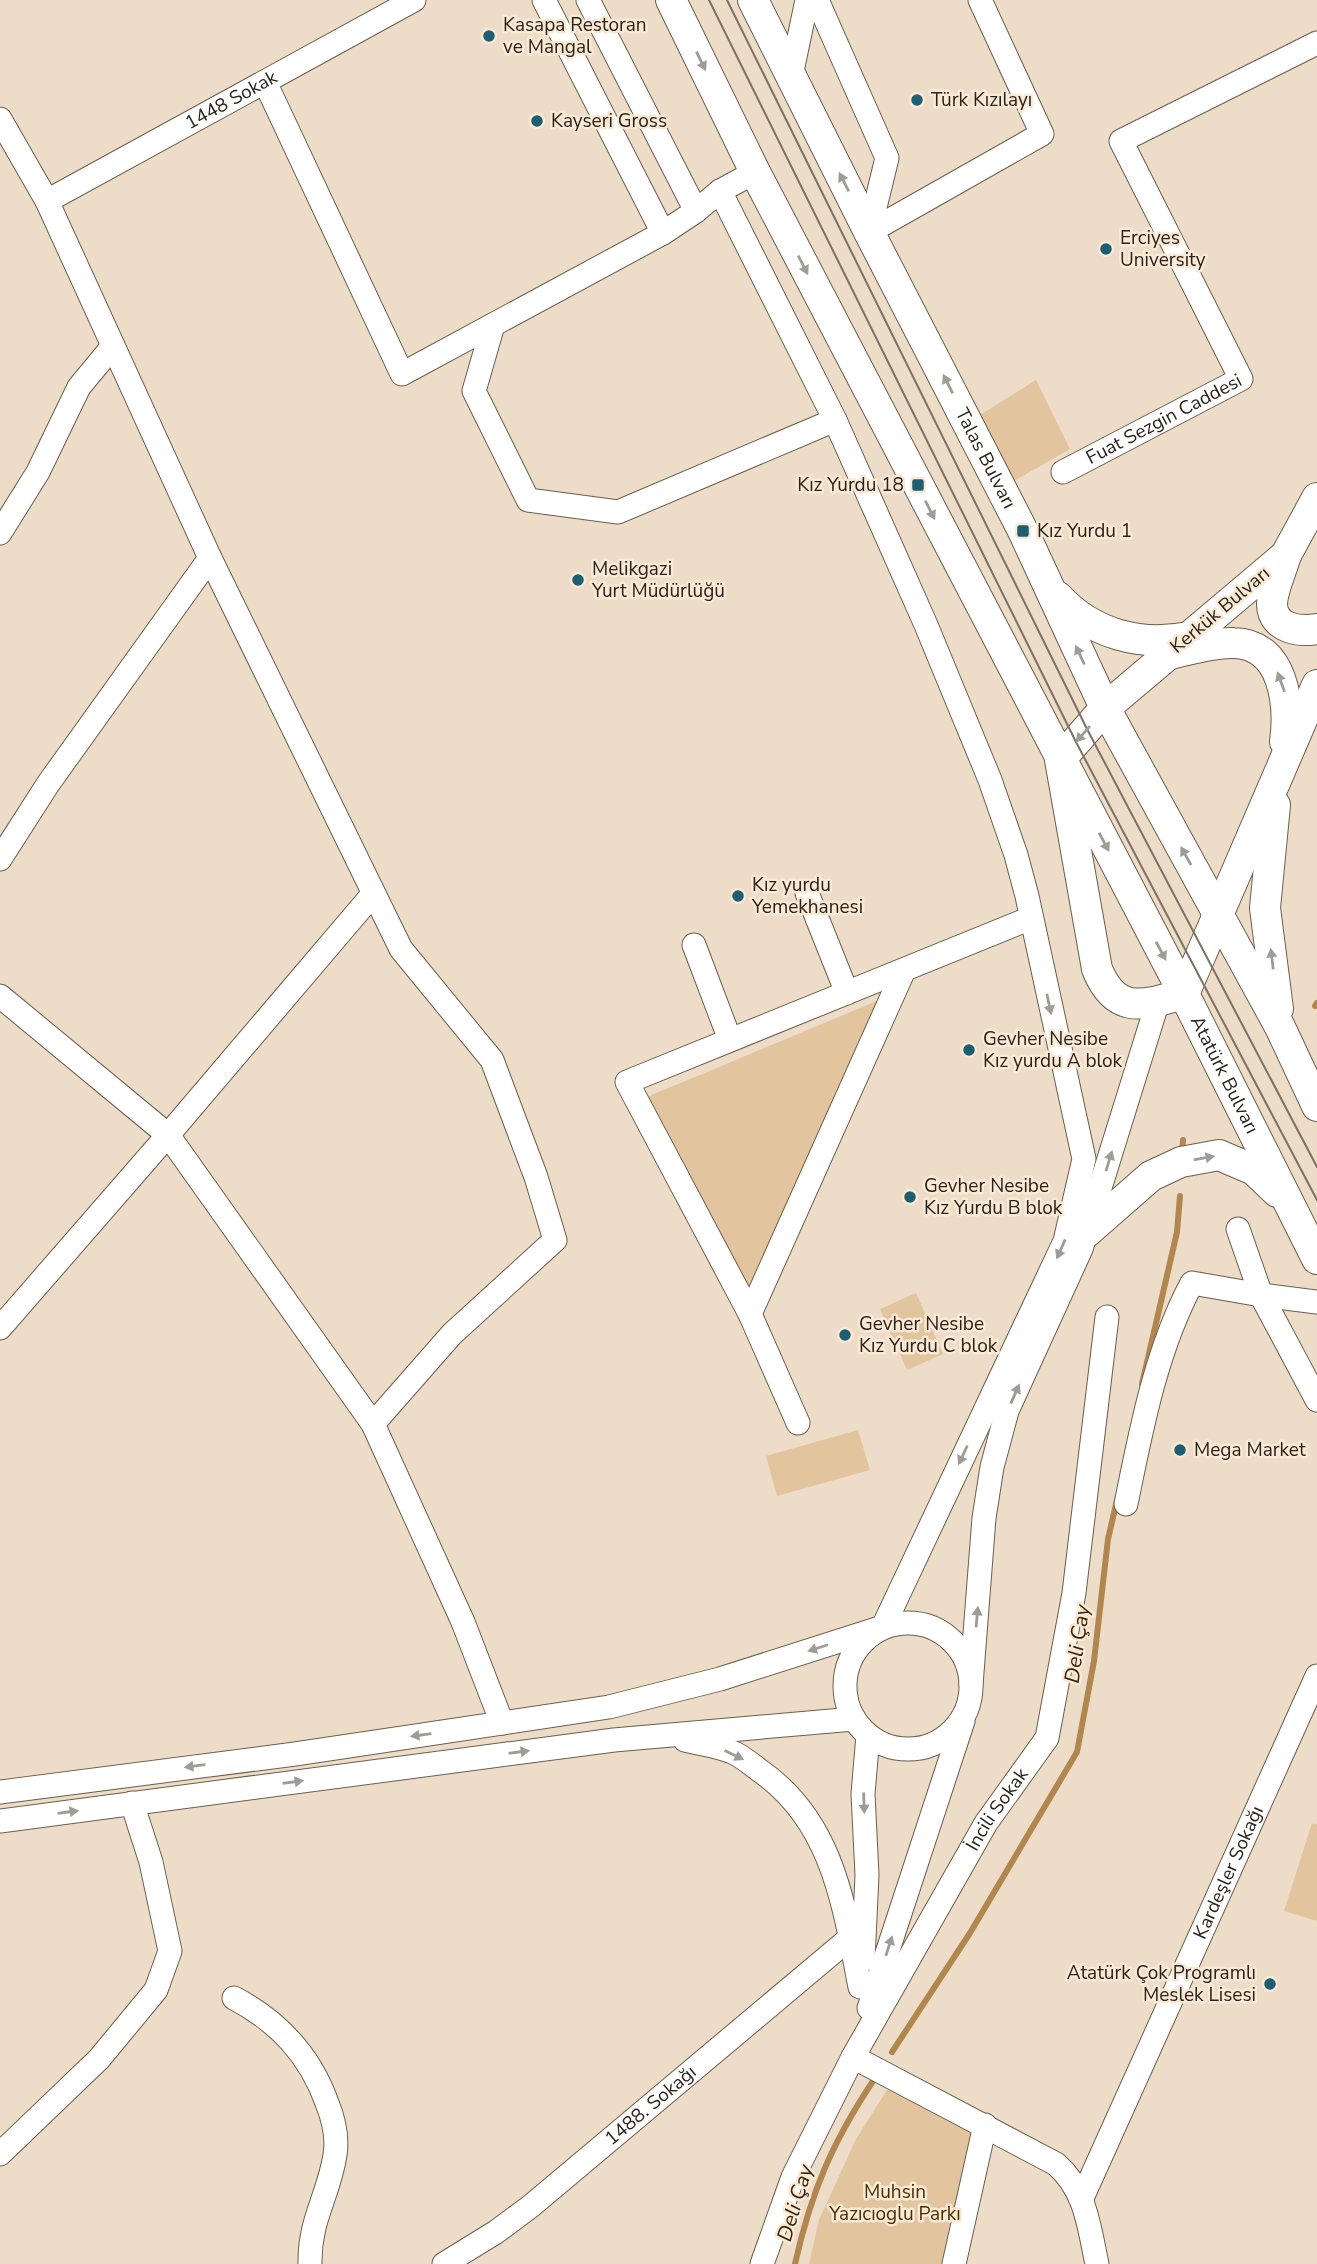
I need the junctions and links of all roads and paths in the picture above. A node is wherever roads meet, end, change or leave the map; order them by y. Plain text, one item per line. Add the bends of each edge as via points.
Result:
1 (414, 0) edge
2 (544, 0) edge
3 (588, 0) edge
4 (671, 0) edge
5 (754, 0) edge
6 (807, 0) edge
7 (817, 0) edge
8 (980, 0) edge
9 (1317, 43) edge
10 (791, 76) junction
11 (265, 82) junction
12 (0, 119) edge
13 (755, 172) junction
14 (720, 191) junction
15 (47, 201) junction
16 (696, 211) junction
17 (869, 232) junction
18 (663, 233) junction
19 (493, 325) junction
20 (113, 346) junction
21 (835, 421) junction
22 (1063, 471) dead end
23 (1317, 498) edge
24 (0, 533) edge
25 (1286, 555) junction
26 (210, 558) junction
27 (1049, 586) junction
28 (1317, 629) edge
29 (1179, 646) junction
30 (1317, 685) edge
31 (1105, 708) junction
32 (1060, 760) junction
33 (1278, 773) junction
34 (0, 859) edge
35 (807, 893) dead end
36 (373, 894) junction
37 (1219, 916) junction
38 (1033, 928) junction
39 (694, 945) dead end
40 (904, 970) junction
41 (847, 993) junction
42 (0, 996) edge
43 (1171, 998) junction
44 (1280, 1027) junction
45 (730, 1040) junction
46 (1317, 1106) edge
47 (168, 1135) junction
48 (1289, 1203) junction
49 (1238, 1229) dead end
50 (1087, 1232) junction
51 (1317, 1259) edge
52 (1261, 1295) junction
53 (1317, 1302) edge
54 (750, 1314) junction
55 (1107, 1317) dead end
56 (0, 1328) edge
57 (1317, 1400) edge
58 (798, 1423) dead end
59 (373, 1424) junction
60 (1126, 1504) dead end
61 (883, 1627) junction
62 (1317, 1676) edge
63 (970, 1695) junction
64 (502, 1723) junction
65 (861, 1727) junction
66 (669, 1735) junction
67 (0, 1792) edge
68 (132, 1803) junction
69 (0, 1821) edge
70 (850, 1938) junction
71 (860, 1987) junction
72 (233, 1998) dead end
73 (853, 2057) junction
74 (985, 2125) junction
75 (0, 2154) edge
76 (1082, 2198) junction
77 (310, 2264) edge
78 (444, 2264) edge
79 (762, 2264) edge
80 (954, 2264) edge
81 (1097, 2264) edge

1 - 11 street, 1448 Sokak
2 - 18 street
3 - 16 street
4 -> 13 main road
5 - 10 main road, Talas Bulvarı
6 - 10 street
7 - 17 street via 887,158
8 - 17 street via 1042,134
9 - 22 street, Fuat Sezgin Caddesi via 1121,141 1241,379
17 -> 10 main road, Talas Bulvarı
11 - 15 street, 1448 Sokak
11 - 19 street via 402,374
12 - 15 street
13 - 14 street
13 -> 32 main road
14 - 16 street
14 - 21 street
15 - 20 street
16 - 18 street
27 -> 17 main road, Talas Bulvarı
18 - 19 street
19 - 21 street via 474,391 528,500 618,512
20 - 24 street via 79,387 38,471
20 - 26 street
21 - 38 street via 990,780 1016,855
23 - 25 main road, Kerkük Bulvarı
25 - 28 main road via 1273,610 1293,629
25 - 29 main road, Kerkük Bulvarı
26 - 34 street via 48,784
26 - 36 street
27 - 29 main road via 1077,614 1113,634
31 -> 27 main road, Talas Bulvarı
29 - 31 main road, Kerkük Bulvarı
33 -> 29 main road via 1287,704 1280,677 1268,658 1253,647 1232,643
30 - 33 main road
31 -> 32 main road, Kerkük Bulvarı
37 -> 31 main road, Talas Bulvarı
32 -> 43 main road, Atatürk Bulvarı via 1129,891
32 - 43 main road via 1101,981 1126,1003 1144,1005
33 - 37 main road
44 -> 33 main road via 1265,908
35 - 41 street
36 - 47 street
36 - 59 street via 401,949 492,1060 555,1240 452,1334
37 - 43 main road
37 - 44 main road
38 - 40 street
38 -> 61 street via 1084,1159 1065,1241
39 - 45 street
40 - 41 street
40 - 54 street
41 - 45 street
42 - 47 street
43 - 48 main road, Atatürk Bulvarı
50 -> 43 street
44 - 46 main road
45 - 54 street via 628,1082
47 - 56 street
47 - 59 street
50 -> 48 main road via 1151,1176 1181,1162 1219,1155 1254,1170
48 - 51 main road, Atatürk Bulvarı
49 - 52 street
63 -> 50 street via 992,1467 1007,1411
52 - 53 street
52 - 57 street
52 - 60 street via 1192,1283 1176,1314 1160,1365
54 - 58 street
55 - 73 street, İncili Sokak via 1074,1593 1046,1738 986,1823
59 - 64 street via 463,1622
61 - 63 street via 905,1622 944,1634 968,1665
61 -> 64 street via 720,1679 610,1707
61 - 65 street via 865,1639 845,1676 846,1698
62 - 76 street, Kardeşler Sokağı
63 - 65 street via 959,1723 927,1746 907,1749 888,1745
73 -> 63 street
64 -> 67 street
65 - 66 street
65 -> 71 street via 867,1887
68 -> 66 street
66 -> 70 street via 734,1752 801,1807 824,1847
69 -> 68 street
68 - 75 street via 151,1862 170,1951 156,1990 99,2059
70 - 71 street
70 - 78 street, 1488. Sokağı via 531,2206
71 - 73 street
72 - 77 street via 268,2019 299,2049 317,2077 332,2116 335,2153 314,2220
73 - 74 street
73 - 79 street, İncili Sokak via 793,2177
74 - 76 street via 1056,2164 1076,2184
74 - 80 street
76 - 81 street

